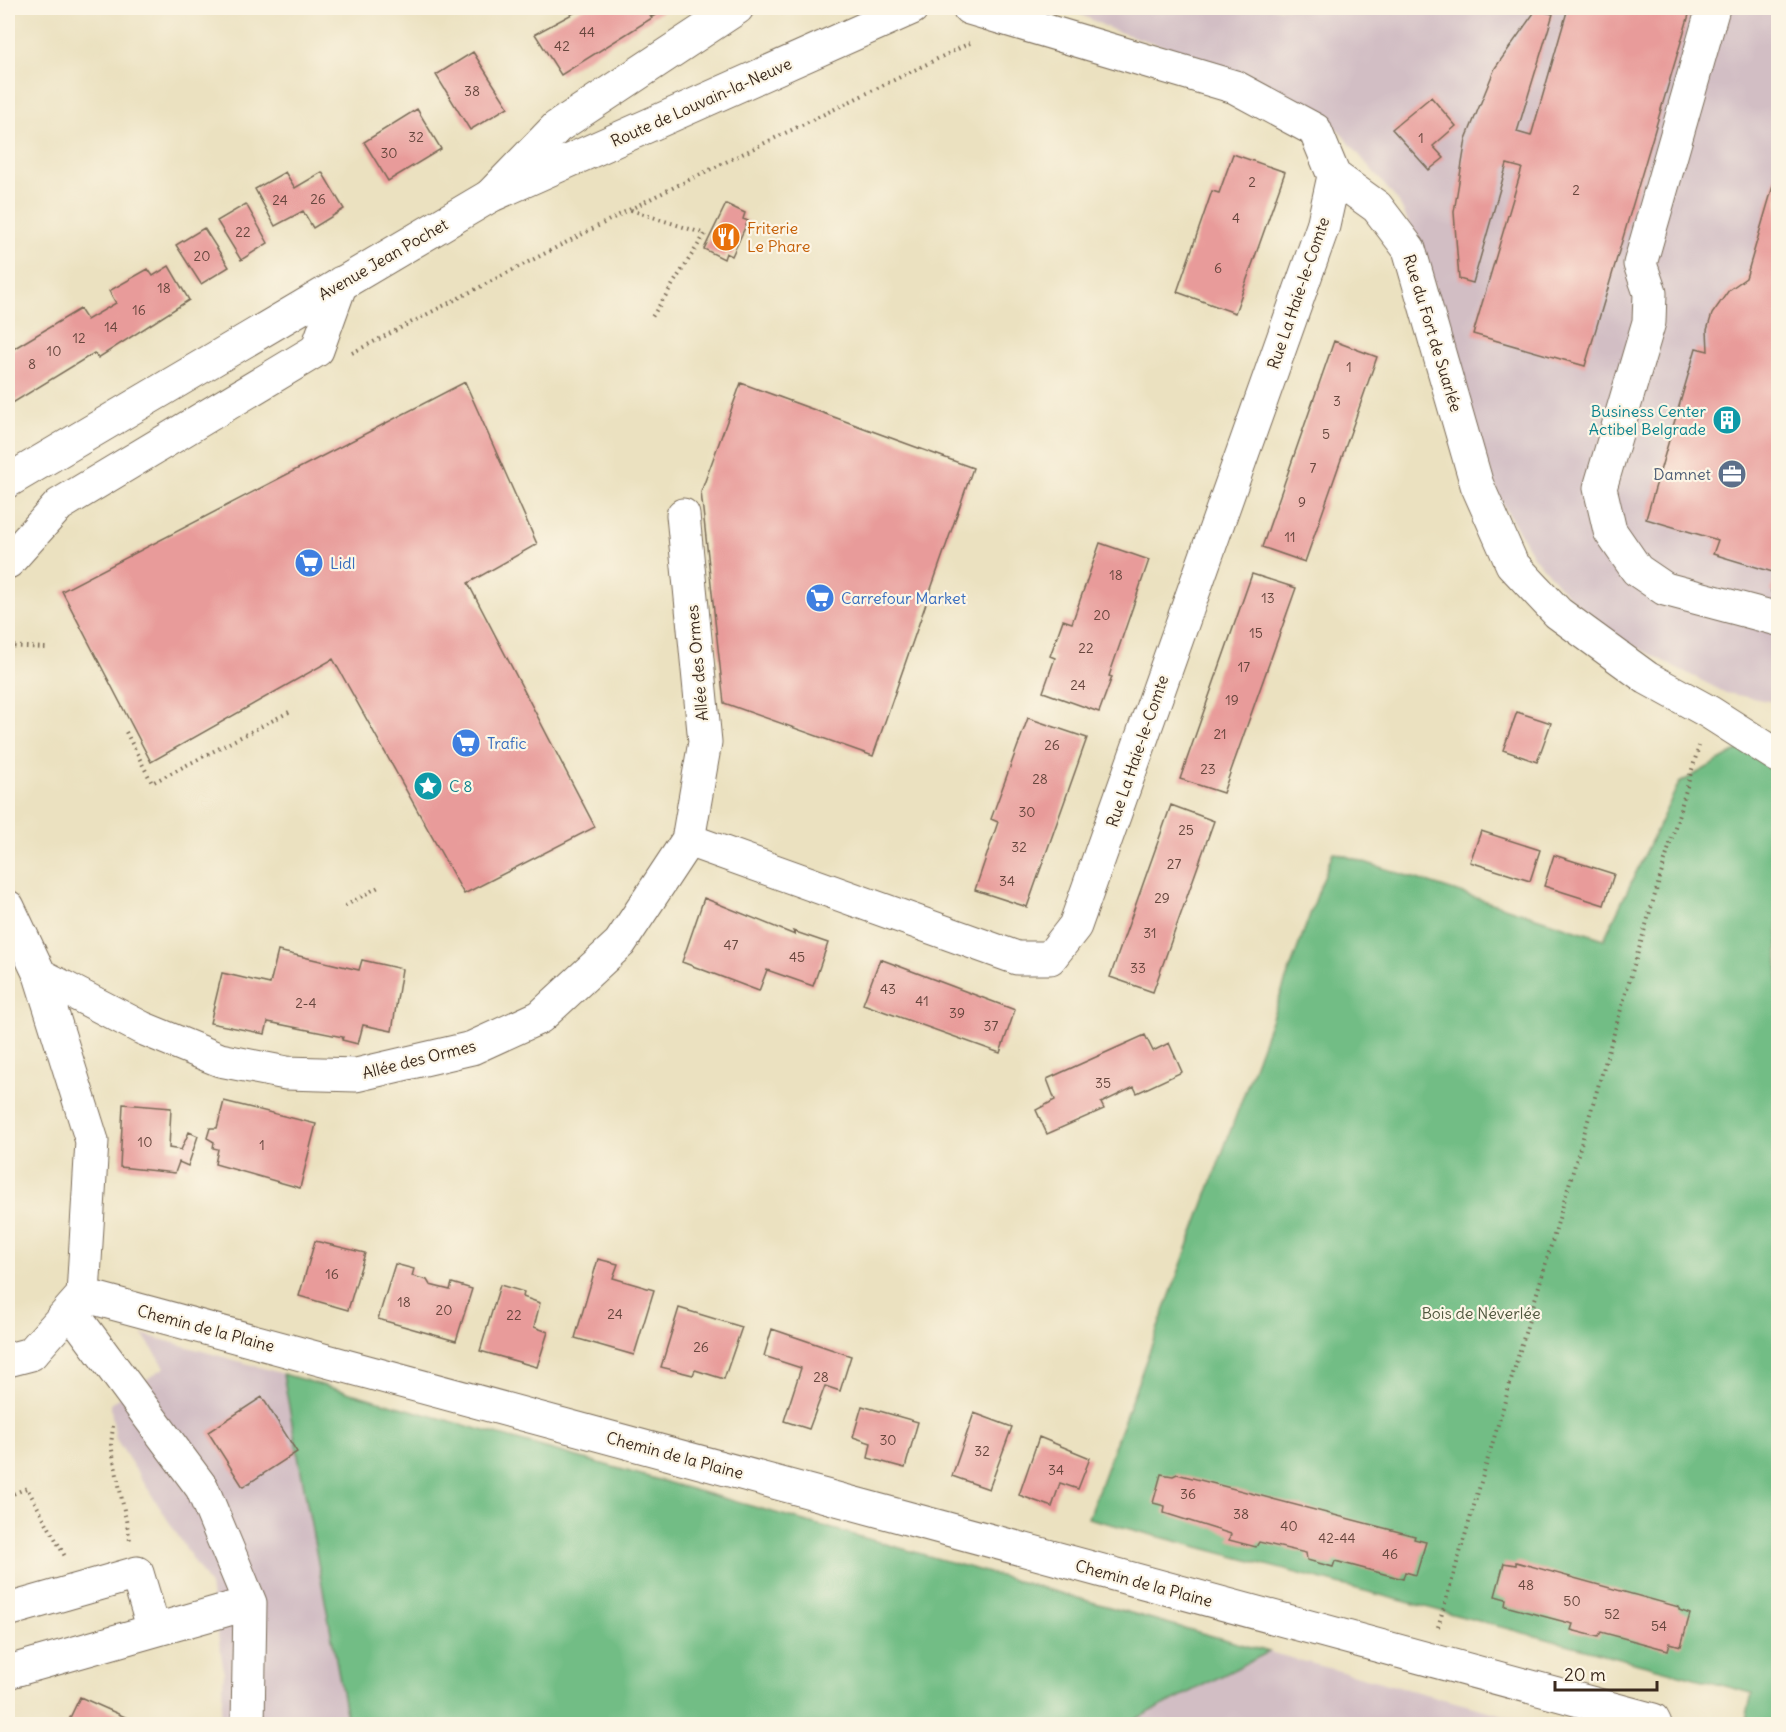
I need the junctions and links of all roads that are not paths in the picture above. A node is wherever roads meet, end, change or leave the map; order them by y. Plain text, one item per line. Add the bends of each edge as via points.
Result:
1 (737, 8) edge
2 (912, 8) edge
3 (969, 8) edge
4 (1713, 8) edge
5 (1334, 176) junction
6 (490, 196) junction
7 (341, 284) junction
8 (8, 481) edge
9 (683, 515) dead end
10 (8, 562) edge
11 (1779, 619) edge
12 (1779, 756) edge
13 (688, 840) junction
14 (8, 907) edge
15 (40, 975) junction
16 (77, 1302) junction
17 (8, 1360) edge
18 (250, 1603) junction
19 (8, 1610) edge
20 (154, 1630) junction
21 (8, 1672) edge
22 (248, 1725) edge
23 (1655, 1725) edge

1 - 6 street, Avenue Jean Pochet via 557,127
2 - 6 street, Route de Louvain-la-Neuve
3 - 5 street via 1235,87 1315,130
4 - 11 street via 1640,264 1650,293 1649,322 1600,488 1610,531 1637,570 1665,589
5 - 12 street, Rue du Fort de Suarlée via 1377,207 1409,249 1477,485 1512,564 1558,613 1647,678
5 - 13 street, Rue La Haie-le-Comte via 1323,226 1075,926 1050,958 1017,958
6 - 7 street, Avenue Jean Pochet
7 - 8 street, Avenue Jean Pochet
7 - 10 street via 317,350 59,505
9 - 13 street, Allée des Ormes via 705,742
13 - 15 street, Allée des Ormes via 621,943 540,1017 472,1048 356,1075 286,1073 220,1060 142,1028
14 - 15 street
15 - 16 street via 92,1141
16 - 17 street via 31,1354
16 - 18 street via 120,1377 202,1488
16 - 23 street, Chemin de la Plaine via 1653,1720
18 - 20 street
18 - 22 street
19 - 20 street via 137,1573
20 - 21 street

